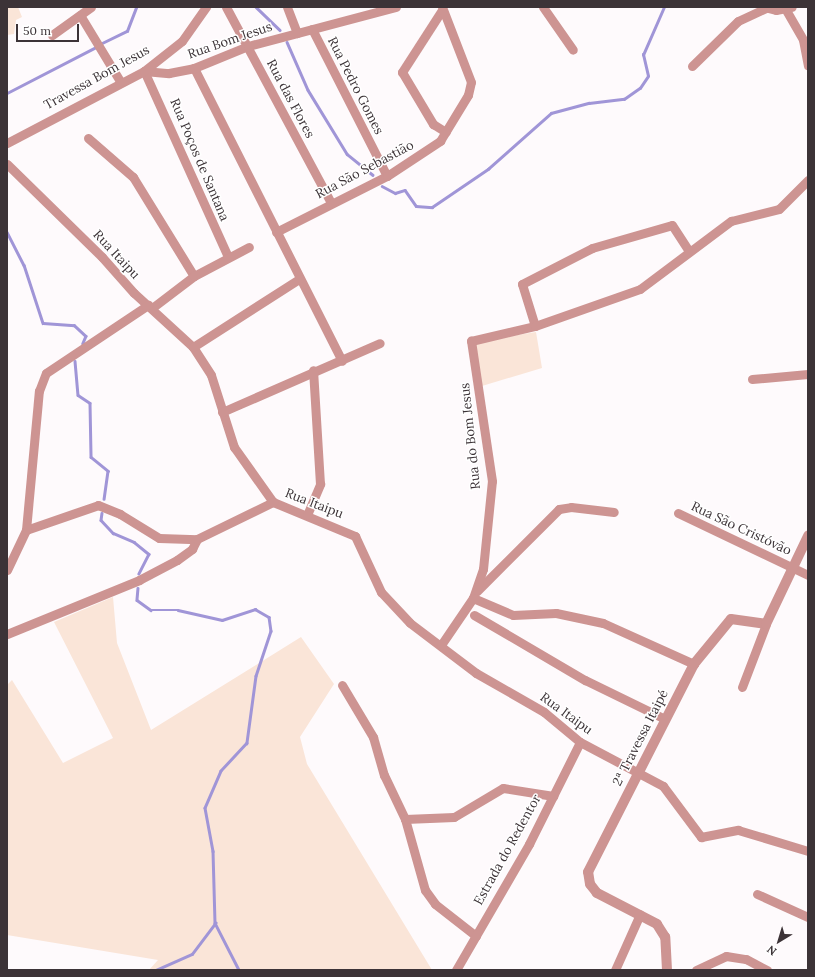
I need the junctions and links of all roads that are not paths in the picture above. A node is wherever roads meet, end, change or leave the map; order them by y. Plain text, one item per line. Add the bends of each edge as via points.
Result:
1 (91, 7) edge
2 (206, 7) edge
3 (226, 7) edge
4 (287, 7) edge
5 (396, 7) edge
6 (543, 7) edge
7 (765, 7) edge
8 (442, 8) edge
9 (789, 8) edge
10 (80, 15) junction
11 (312, 29) junction
12 (297, 33) junction
13 (52, 35) dead end
14 (248, 46) junction
15 (573, 50) dead end
16 (692, 66) dead end
17 (808, 66) edge
18 (194, 68) junction
19 (144, 72) junction
20 (120, 81) junction
21 (446, 132) junction
22 (88, 138) dead end
23 (7, 143) edge
24 (7, 164) edge
25 (387, 176) junction
26 (808, 180) edge
27 (331, 203) junction
28 (276, 232) junction
29 (249, 247) dead end
30 (689, 251) junction
31 (228, 257) junction
32 (194, 276) junction
33 (300, 278) junction
34 (150, 306) junction
35 (535, 326) junction
36 (380, 343) dead end
37 (193, 347) junction
38 (342, 361) junction
39 (313, 370) junction
40 (808, 374) edge
41 (752, 379) dead end
42 (222, 412) junction
43 (273, 502) junction
44 (614, 512) dead end
45 (678, 513) dead end
46 (306, 515) junction
47 (26, 530) junction
48 (808, 536) edge
49 (197, 539) junction
50 (793, 567) junction
51 (7, 570) edge
52 (808, 575) edge
53 (475, 595) junction
54 (474, 615) dead end
55 (766, 624) junction
56 (7, 634) edge
57 (441, 646) junction
58 (694, 664) junction
59 (342, 685) dead end
60 (742, 687) dead end
61 (665, 719) junction
62 (580, 742) junction
63 (637, 774) junction
64 (553, 796) junction
65 (404, 819) junction
66 (808, 851) edge
67 (757, 894) dead end
68 (640, 914) junction
69 (808, 917) edge
70 (476, 936) junction
71 (456, 970) edge
72 (614, 970) edge
73 (667, 970) edge
74 (696, 970) edge
75 (767, 970) edge

1 - 10 street
2 - 19 street, Travessa Bom Jesus via 196,26 182,41
3 - 14 street, Rua das Flores
4 - 12 street
5 - 11 street, Rua Bom Jesus
6 - 15 street
7 - 9 street
7 - 16 street via 743,18
8 - 21 street, Rua São Sebastião via 471,82 468,95
8 - 21 street via 402,72 433,124
9 - 17 street via 803,40
10 - 13 street
10 - 20 street
11 - 12 street, Rua Bom Jesus
11 - 25 street, Rua Pedro Gomes
12 - 14 street, Rua Bom Jesus
14 - 18 street, Rua Bom Jesus
14 - 27 street, Rua das Flores
18 - 19 street, Rua Bom Jesus
18 - 28 street
19 - 20 street, Travessa Bom Jesus
19 - 31 street, Rua Poços de Santana
20 - 23 street, Travessa Bom Jesus
21 - 25 street, Rua São Sebastião via 435,147
22 - 32 street via 133,177
24 - 34 street, Rua Itaipu
25 - 27 street, Rua São Sebastião
26 - 30 street via 779,209 731,221
27 - 28 street, Rua São Sebastião
28 - 33 street
29 - 31 street
30 - 35 street via 640,289
30 - 35 street via 672,225 592,248 522,284
31 - 32 street
32 - 34 street
33 - 37 street
33 - 38 street
34 - 37 street, Rua Itaipu
34 - 47 street via 46,373 39,391
35 - 53 street, Rua do Bom Jesus via 471,341 492,481
36 - 38 street
37 - 42 street, Rua Itaipu via 211,375
38 - 39 street
39 - 42 street
39 - 46 street via 320,484
40 - 41 street
42 - 43 street, Rua Itaipu via 234,447
43 - 46 street, Rua Itaipu
43 - 49 street
44 - 53 street via 571,506 559,510
45 - 50 street, Rua São Cristóvão
46 - 57 street, Rua Itaipu via 355,536 381,592 392,607
47 - 49 street via 98,505 120,514 159,538
47 - 51 street
48 - 50 street
49 - 56 street via 192,549 177,560 139,580
50 - 52 street, Rua São Cristóvão
50 - 55 street
53 - 57 street
53 - 58 street via 513,615 556,613 603,623
54 - 61 street via 585,680
55 - 58 street, 2ª Travessa Itaipé via 731,620
55 - 60 street
57 - 62 street, Rua Itaipu via 476,673 544,712
58 - 61 street, 2ª Travessa Itaipé
59 - 65 street via 373,737 384,775
61 - 63 street, 2ª Travessa Itaipé
62 - 63 street, Rua Itaipu
62 - 64 street, Estrada do Redentor
63 - 66 street, Rua Itaipu via 671,793 701,837 738,830
63 - 68 street, 2ª Travessa Itaipé via 588,878 597,893
64 - 65 street via 503,788 454,817
64 - 70 street, Estrada do Redentor
65 - 70 street via 429,896
67 - 69 street
68 - 72 street
68 - 73 street, 2ª Travessa Itaipé via 657,924 665,937
70 - 71 street, Estrada do Redentor
74 - 75 street via 726,956 746,959

